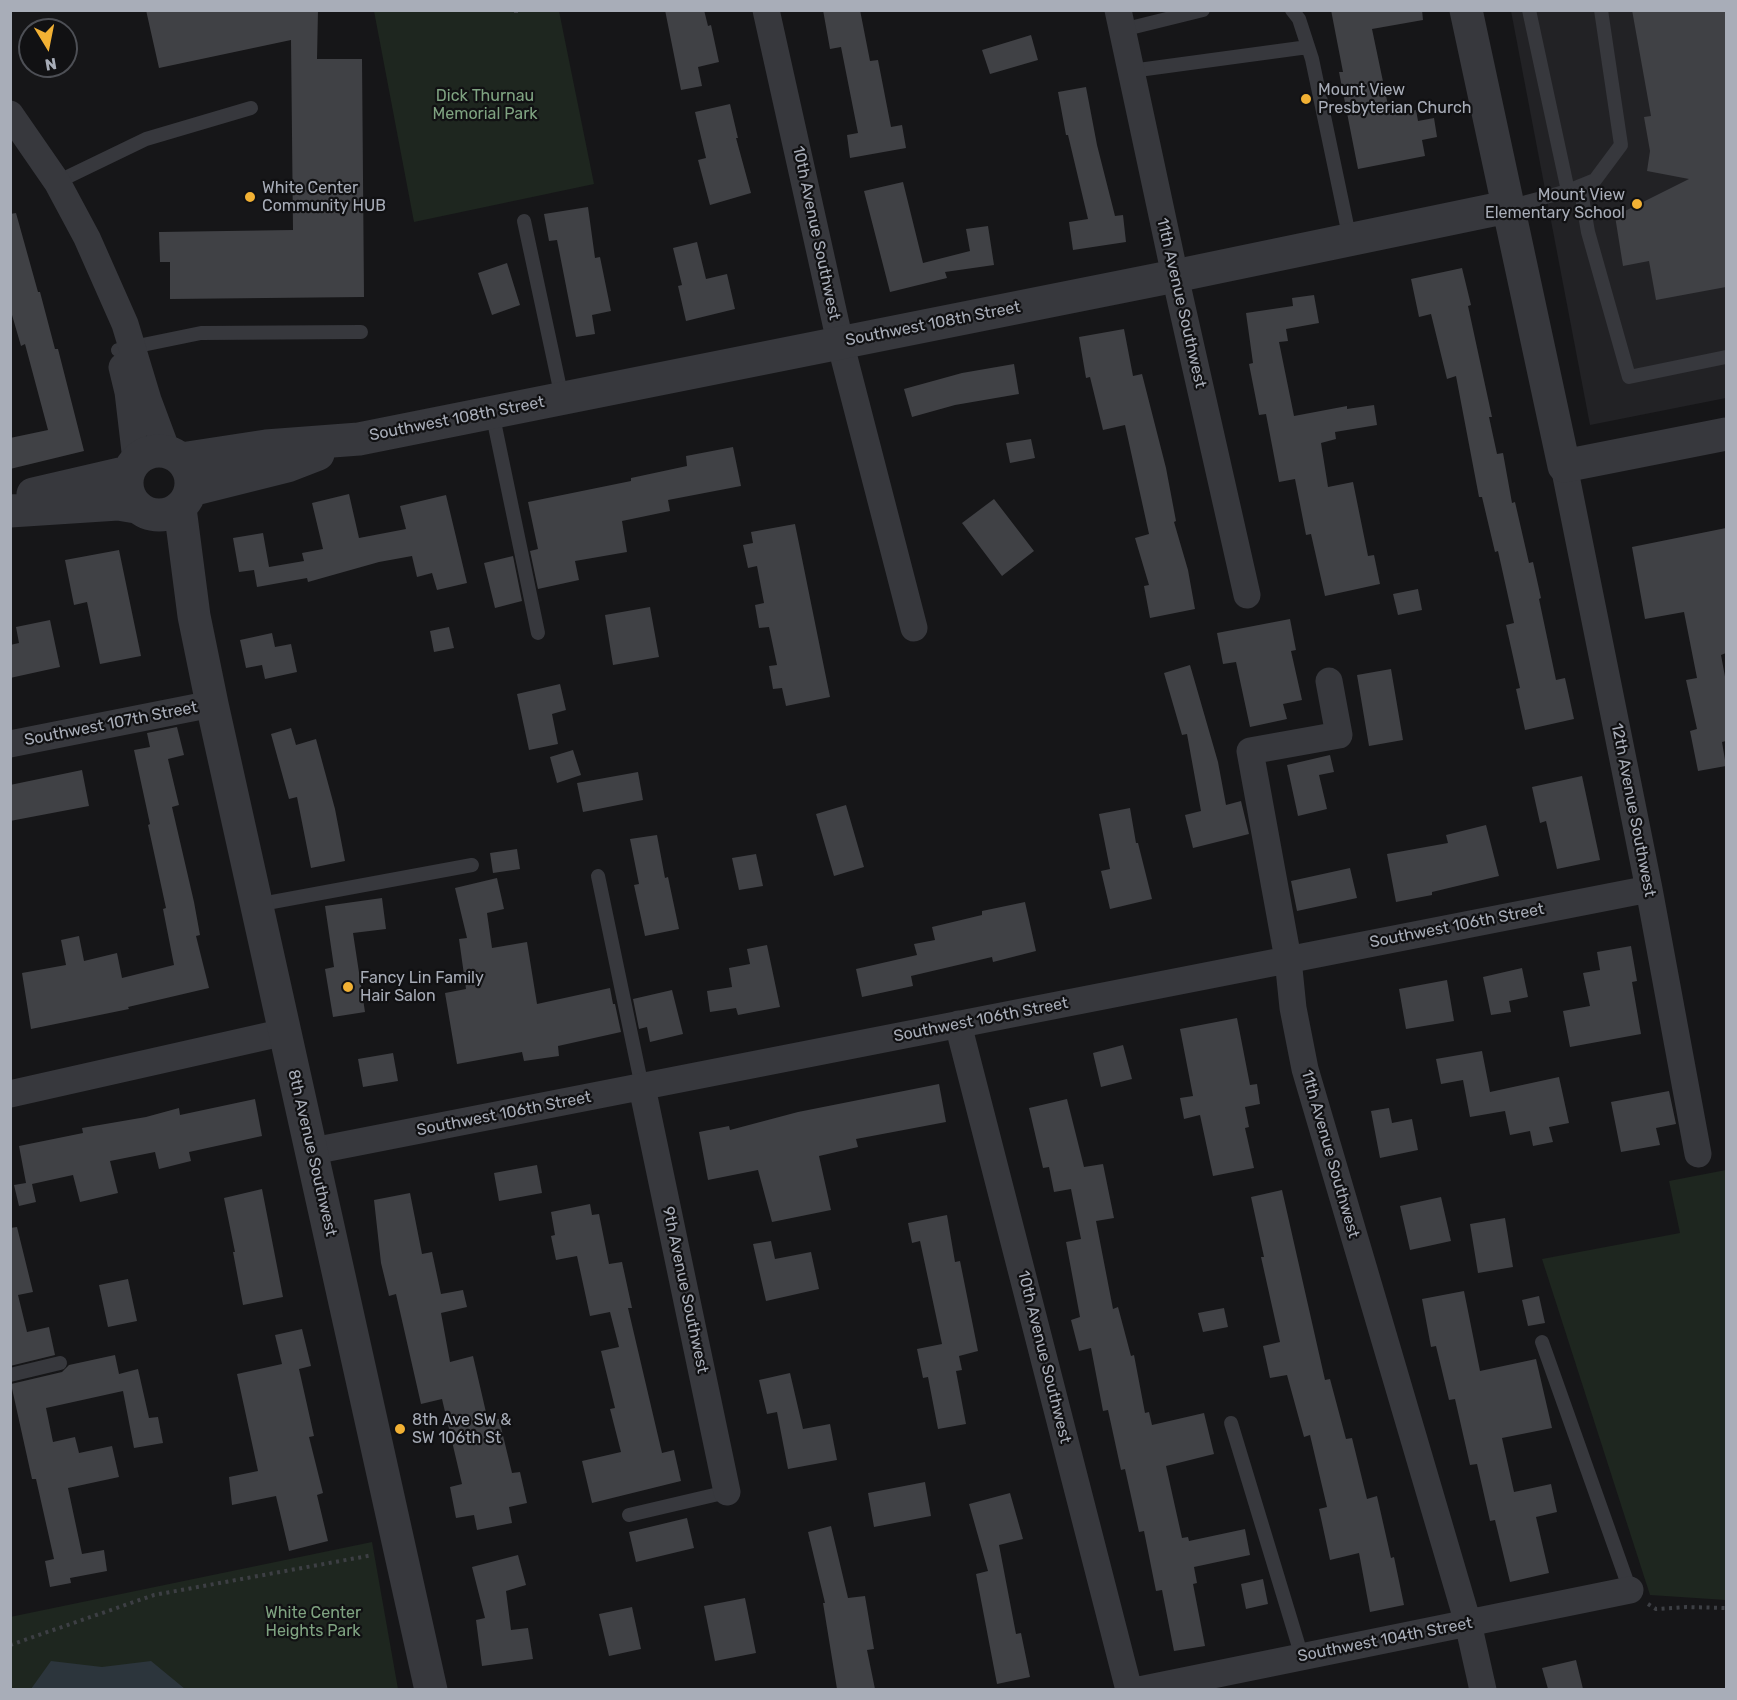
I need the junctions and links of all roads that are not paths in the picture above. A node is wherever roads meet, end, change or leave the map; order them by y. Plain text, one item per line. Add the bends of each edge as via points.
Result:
1 (766, 10) edge
2 (1203, 10) edge
3 (1292, 10) edge
4 (1466, 10) edge
5 (1528, 10) edge
6 (1601, 10) edge
7 (1120, 20) edge
8 (1308, 47) junction
9 (1131, 71) junction
10 (251, 108) dead end
11 (10, 114) edge
12 (57, 182) junction
13 (1574, 189) junction
14 (1507, 207) junction
15 (524, 221) dead end
16 (1350, 240) junction
17 (1175, 276) junction
18 (361, 333) dead end
19 (840, 342) junction
20 (125, 348) junction
21 (1726, 357) edge
22 (562, 398) junction
23 (492, 412) junction
24 (1726, 434) edge
25 (359, 439) junction
26 (153, 461) junction
27 (1564, 466) junction
28 (164, 505) junction
29 (10, 510) edge
30 (1247, 596) dead end
31 (914, 628) dead end
32 (538, 633) dead end
33 (1329, 681) dead end
34 (212, 704) junction
35 (10, 744) edge
36 (472, 866) dead end
37 (598, 876) dead end
38 (1649, 889) junction
39 (256, 905) junction
40 (1288, 959) junction
41 (958, 1024) junction
42 (285, 1032) junction
43 (642, 1087) junction
44 (10, 1094) edge
45 (312, 1151) junction
46 (1698, 1154) dead end
47 (1542, 1342) dead end
48 (60, 1363) dead end
49 (10, 1375) edge
50 (1232, 1423) dead end
51 (727, 1492) joint
52 (629, 1515) dead end
53 (1630, 1590) joint
54 (1468, 1623) junction
55 (1302, 1657) junction
56 (431, 1689) edge
57 (1129, 1689) edge
58 (1139, 1689) edge
59 (1483, 1689) edge

1 - 19 street, 10th Avenue Southwest
2 - 7 lane
3 - 8 lane
4 - 14 street
5 - 13 lane
6 - 13 lane via 1621,145 1595,180
7 - 9 street, 11th Avenue Southwest
8 - 9 lane
8 - 16 lane
9 - 17 street, 11th Avenue Southwest
10 - 12 lane via 146,139
11 - 12 street, 8th Avenue Southwest
12 - 20 street, 8th Avenue Southwest via 87,238 115,304
13 - 14 lane
13 - 21 lane via 1629,376
14 - 16 street, Southwest 108th Street
14 - 27 street
15 - 22 lane
16 - 17 street, Southwest 108th Street
17 - 19 street, Southwest 108th Street
17 - 30 street, 11th Avenue Southwest
18 - 20 lane via 201,333
19 - 22 street, Southwest 108th Street
19 - 31 street, 10th Avenue Southwest
20 - 26 street, 8th Avenue Southwest via 128,392
22 - 23 street, Southwest 108th Street
23 - 25 street, Southwest 108th Street
23 - 32 lane
24 - 27 street
25 - 26 street, Southwest 108th Street
25 - 28 street, Southwest 108th Street
26 - 28 street, 8th Avenue Southwest via 127,491
26 - 28 street, 8th Avenue Southwest via 190,473
26 - 29 street, Southwest 108th Street via 35,493
27 - 38 street, 12th Avenue Southwest
28 - 29 street, Southwest 108th Street
28 - 34 street, 8th Avenue Southwest via 194,616
33 - 40 street, 11th Avenue Southwest via 1339,735 1250,751
34 - 35 street, Southwest 107th Street
34 - 39 street, 8th Avenue Southwest
36 - 39 lane
37 - 43 lane
38 - 40 street, Southwest 106th Street
38 - 46 street, 12th Avenue Southwest
39 - 42 street, 8th Avenue Southwest
40 - 41 street, Southwest 106th Street
40 - 54 street, 11th Avenue Southwest via 1305,1069
41 - 43 street, Southwest 106th Street
41 - 57 street, 10th Avenue Southwest
42 - 44 street
42 - 45 street, 8th Avenue Southwest
43 - 45 street, Southwest 106th Street
43 - 51 street, 9th Avenue Southwest
45 - 56 street, 8th Avenue Southwest
47 - 53 lane
48 - 49 lane
50 - 55 lane
51 - 52 lane
53 - 54 street, Southwest 104th Street
54 - 55 street, Southwest 104th Street
54 - 59 street, 11th Avenue Southwest
55 - 58 street, Southwest 104th Street

